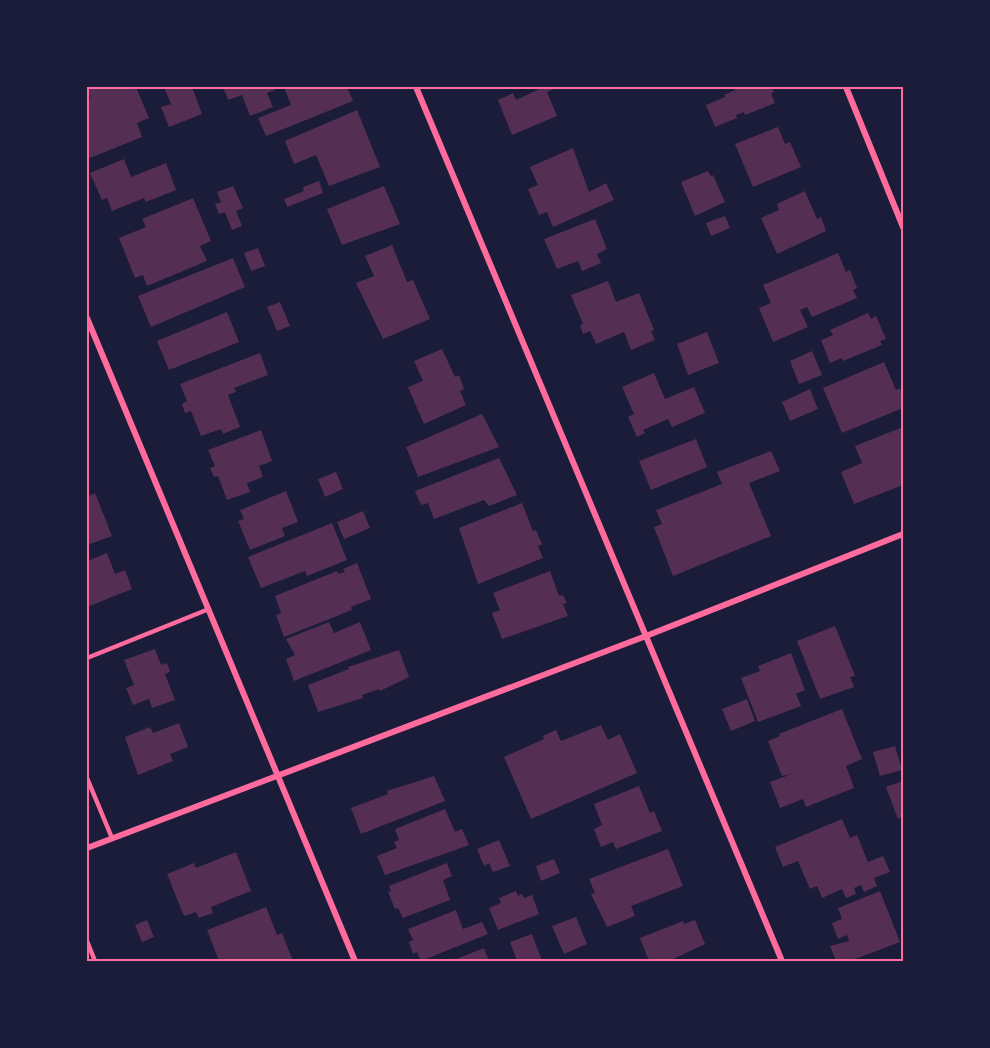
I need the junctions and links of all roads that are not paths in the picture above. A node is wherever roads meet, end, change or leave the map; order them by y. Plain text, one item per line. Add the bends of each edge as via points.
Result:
1 (416, 87) edge
2 (846, 87) edge
3 (903, 227) edge
4 (87, 318) edge
5 (903, 534) edge
6 (209, 609) junction
7 (646, 636) junction
8 (87, 658) edge
9 (279, 776) junction
10 (87, 778) edge
11 (112, 838) junction
12 (87, 848) edge
13 (87, 941) edge
14 (95, 961) edge
15 (355, 961) edge
16 (782, 961) edge

1 - 7 street
2 - 3 street
4 - 6 street
5 - 7 street
6 - 8 lane
6 - 9 street
7 - 9 street
7 - 16 street
9 - 11 street
9 - 15 street
10 - 11 lane
11 - 12 street
13 - 14 lane

